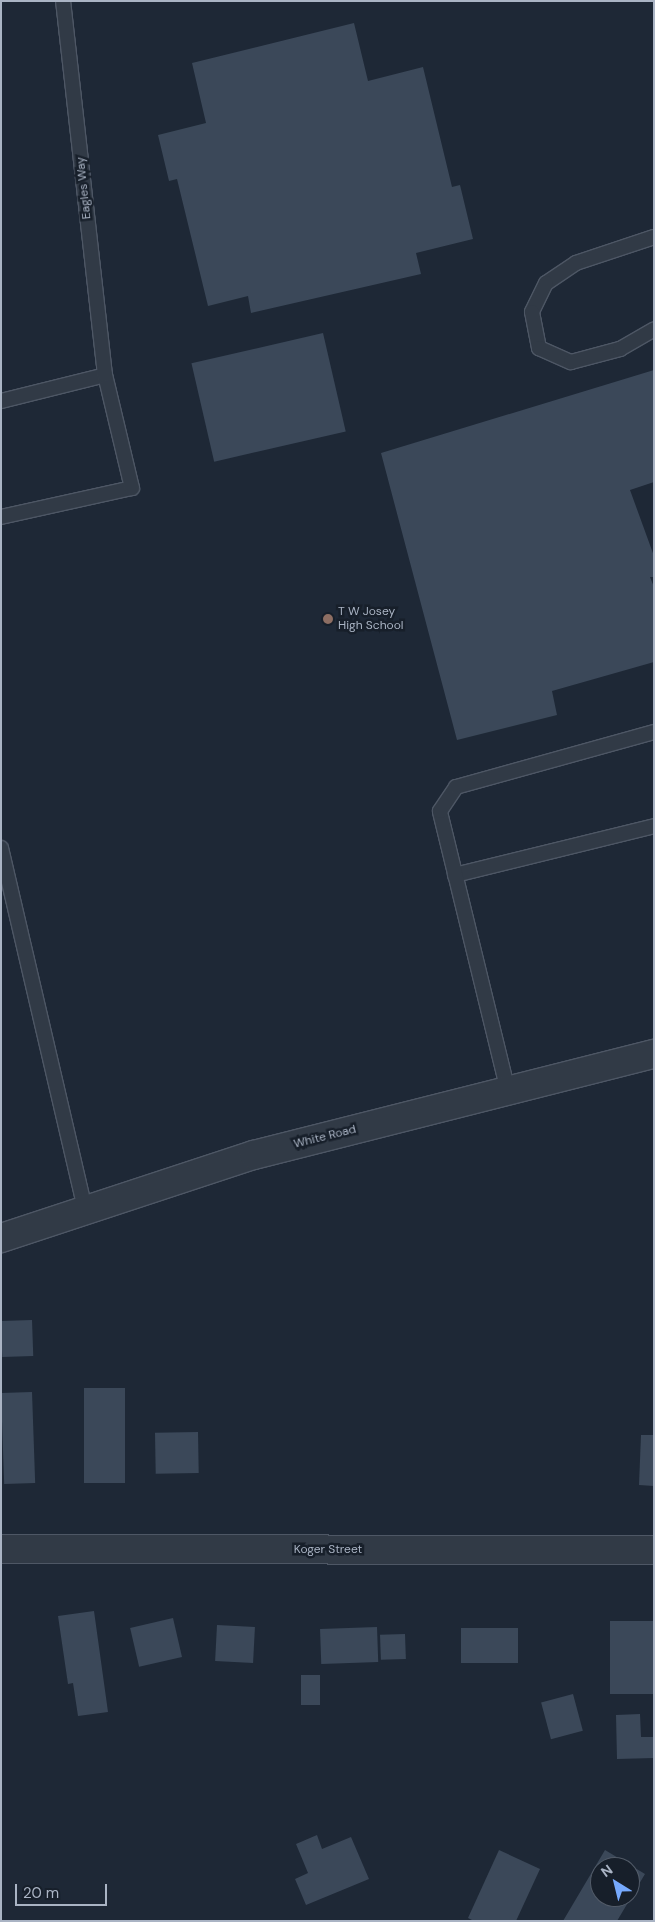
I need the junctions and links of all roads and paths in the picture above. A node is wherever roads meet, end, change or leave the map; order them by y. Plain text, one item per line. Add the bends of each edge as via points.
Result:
1 (63, 1) edge
2 (654, 237) edge
3 (654, 329) edge
4 (105, 375) junction
5 (1, 401) edge
6 (1, 517) edge
7 (654, 732) edge
8 (654, 826) edge
9 (1, 848) edge
10 (455, 875) junction
11 (654, 1054) edge
12 (508, 1091) junction
13 (85, 1209) junction
14 (1, 1238) edge
15 (1, 1549) edge
16 (654, 1550) edge

1 - 4 lane, Eagles Way
2 - 3 lane via 576,263 546,283 532,312 539,348 571,362 620,349
4 - 5 lane
4 - 6 lane, Eagles Way via 132,488
7 - 10 lane via 456,787 440,810
8 - 10 lane
9 - 13 lane
10 - 12 lane
11 - 12 street, White Road
12 - 13 street, White Road via 254,1155
13 - 14 street, White Road
15 - 16 street, Koger Street

